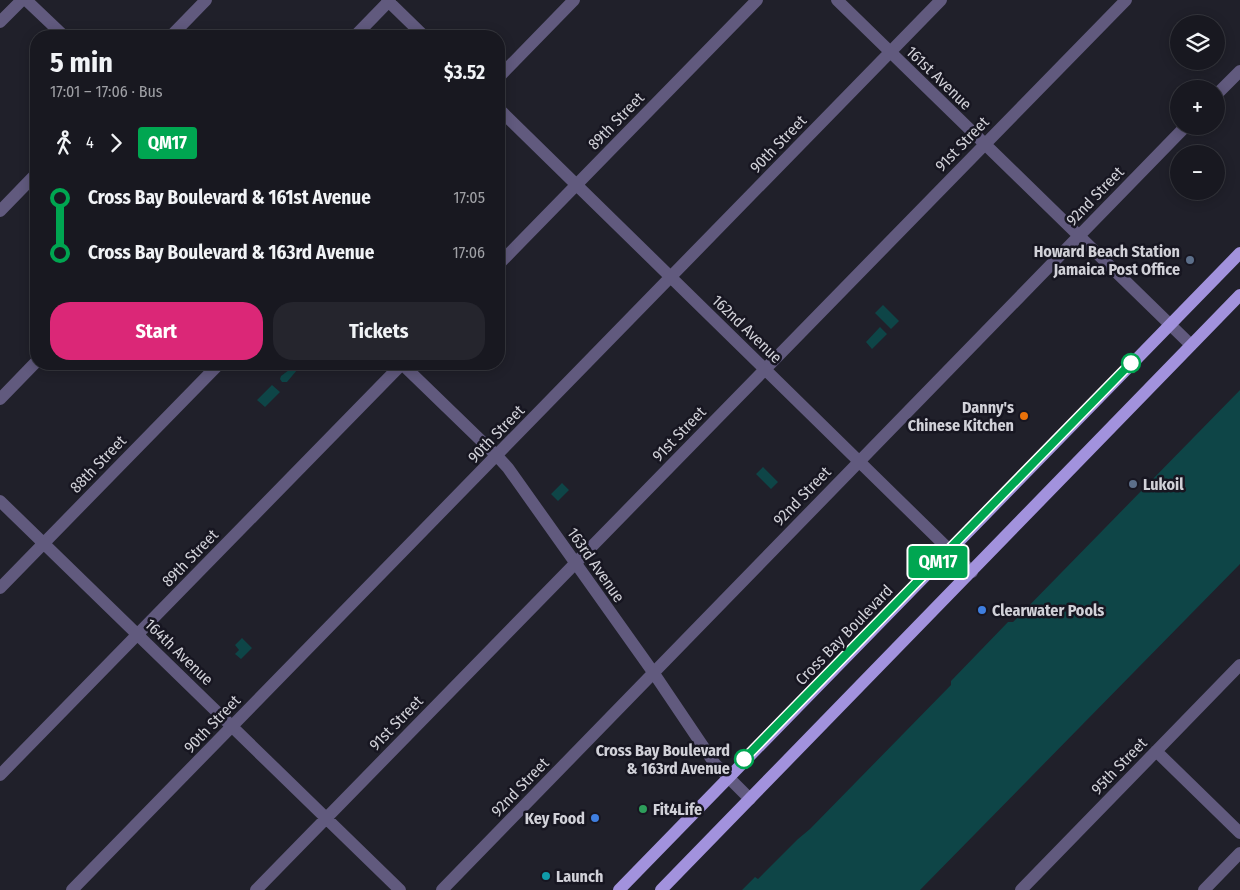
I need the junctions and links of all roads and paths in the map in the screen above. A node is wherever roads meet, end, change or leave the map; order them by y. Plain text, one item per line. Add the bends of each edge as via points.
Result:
1 (22, 0) edge
2 (26, 0) edge
3 (206, 0) edge
4 (389, 0) edge
5 (574, 0) edge
6 (757, 0) edge
7 (837, 0) edge
8 (942, 0) edge
9 (1126, 0) edge
10 (0, 22) edge
11 (58, 30) edge
12 (177, 30) edge
13 (360, 30) edge
14 (418, 30) edge
15 (890, 52) junction
16 (505, 71) edge
17 (1240, 71) edge
18 (1225, 86) edge
19 (505, 115) edge
20 (1177, 135) edge
21 (985, 145) junction
22 (30, 180) edge
23 (576, 185) junction
24 (0, 211) edge
25 (1079, 236) junction
26 (1240, 253) edge
27 (505, 258) edge
28 (671, 278) junction
29 (1240, 295) edge
30 (1170, 324) junction
31 (1191, 345) junction
32 (30, 368) edge
33 (213, 370) edge
34 (396, 370) edge
35 (408, 370) edge
36 (765, 370) junction
37 (0, 399) edge
38 (497, 456) junction
39 (859, 461) junction
40 (0, 501) edge
41 (44, 543) junction
42 (950, 550) junction
43 (575, 564) junction
44 (972, 572) junction
45 (0, 588) edge
46 (138, 635) junction
47 (1240, 665) edge
48 (653, 672) junction
49 (232, 727) junction
50 (1156, 751) junction
51 (0, 775) edge
52 (727, 777) junction
53 (750, 799) junction
54 (326, 818) junction
55 (1240, 833) edge
56 (1240, 854) edge
57 (72, 890) edge
58 (256, 890) edge
59 (400, 890) edge
60 (442, 890) edge
61 (619, 890) edge
62 (661, 890) edge
63 (1021, 890) edge
64 (1204, 890) edge

1 - 10 street
2 - 11 street
3 - 12 street
4 - 13 street
4 - 14 street
5 - 16 street
6 - 23 street, 89th Street
7 - 15 street, 161st Avenue
8 - 15 street, 90th Street
9 - 21 street, 91st Street
15 - 21 street, 161st Avenue
15 - 28 street, 90th Street
17 - 18 street
19 - 23 street, 162nd Avenue
20 - 25 street, 92nd Street
21 - 25 street, 161st Avenue
21 - 36 street, 91st Street
22 - 24 street
23 - 27 street, 89th Street
23 - 28 street, 162nd Avenue
25 - 30 street, 161st Avenue
25 - 39 street, 92nd Street
26 - 30 main road, Cross Bay Boulevard
28 - 36 street, 162nd Avenue
28 - 38 street, 90th Street
29 - 31 main road
30 - 31 street, 161st Avenue
30 - 42 main road, Cross Bay Boulevard
31 - 44 main road
32 - 37 street
33 - 41 street, 88th Street
34 - 46 street, 89th Street
35 - 38 street, 163rd Avenue
36 - 39 street, 162nd Avenue
36 - 43 street, 91st Street
38 - 43 street, 163rd Avenue
38 - 49 street, 90th Street
39 - 42 street, 162nd Avenue
39 - 48 street, 92nd Street
40 - 41 street, 164th Avenue
41 - 45 street, 88th Street
41 - 46 street, 164th Avenue
42 - 44 street, 162nd Avenue
42 - 52 main road, Cross Bay Boulevard
43 - 48 street, 163rd Avenue
43 - 54 street, 91st Street
44 - 53 main road
46 - 49 street, 164th Avenue
46 - 51 street, 89th Street
47 - 50 street, 95th Street
48 - 52 street, 163rd Avenue
48 - 60 street, 92nd Street
49 - 54 street, 164th Avenue
49 - 57 street, 90th Street
50 - 55 street
50 - 63 street, 95th Street
52 - 53 street, 163rd Avenue
52 - 61 main road, Cross Bay Boulevard
53 - 62 main road
54 - 58 street, 91st Street
54 - 59 street, 164th Avenue
56 - 64 street

